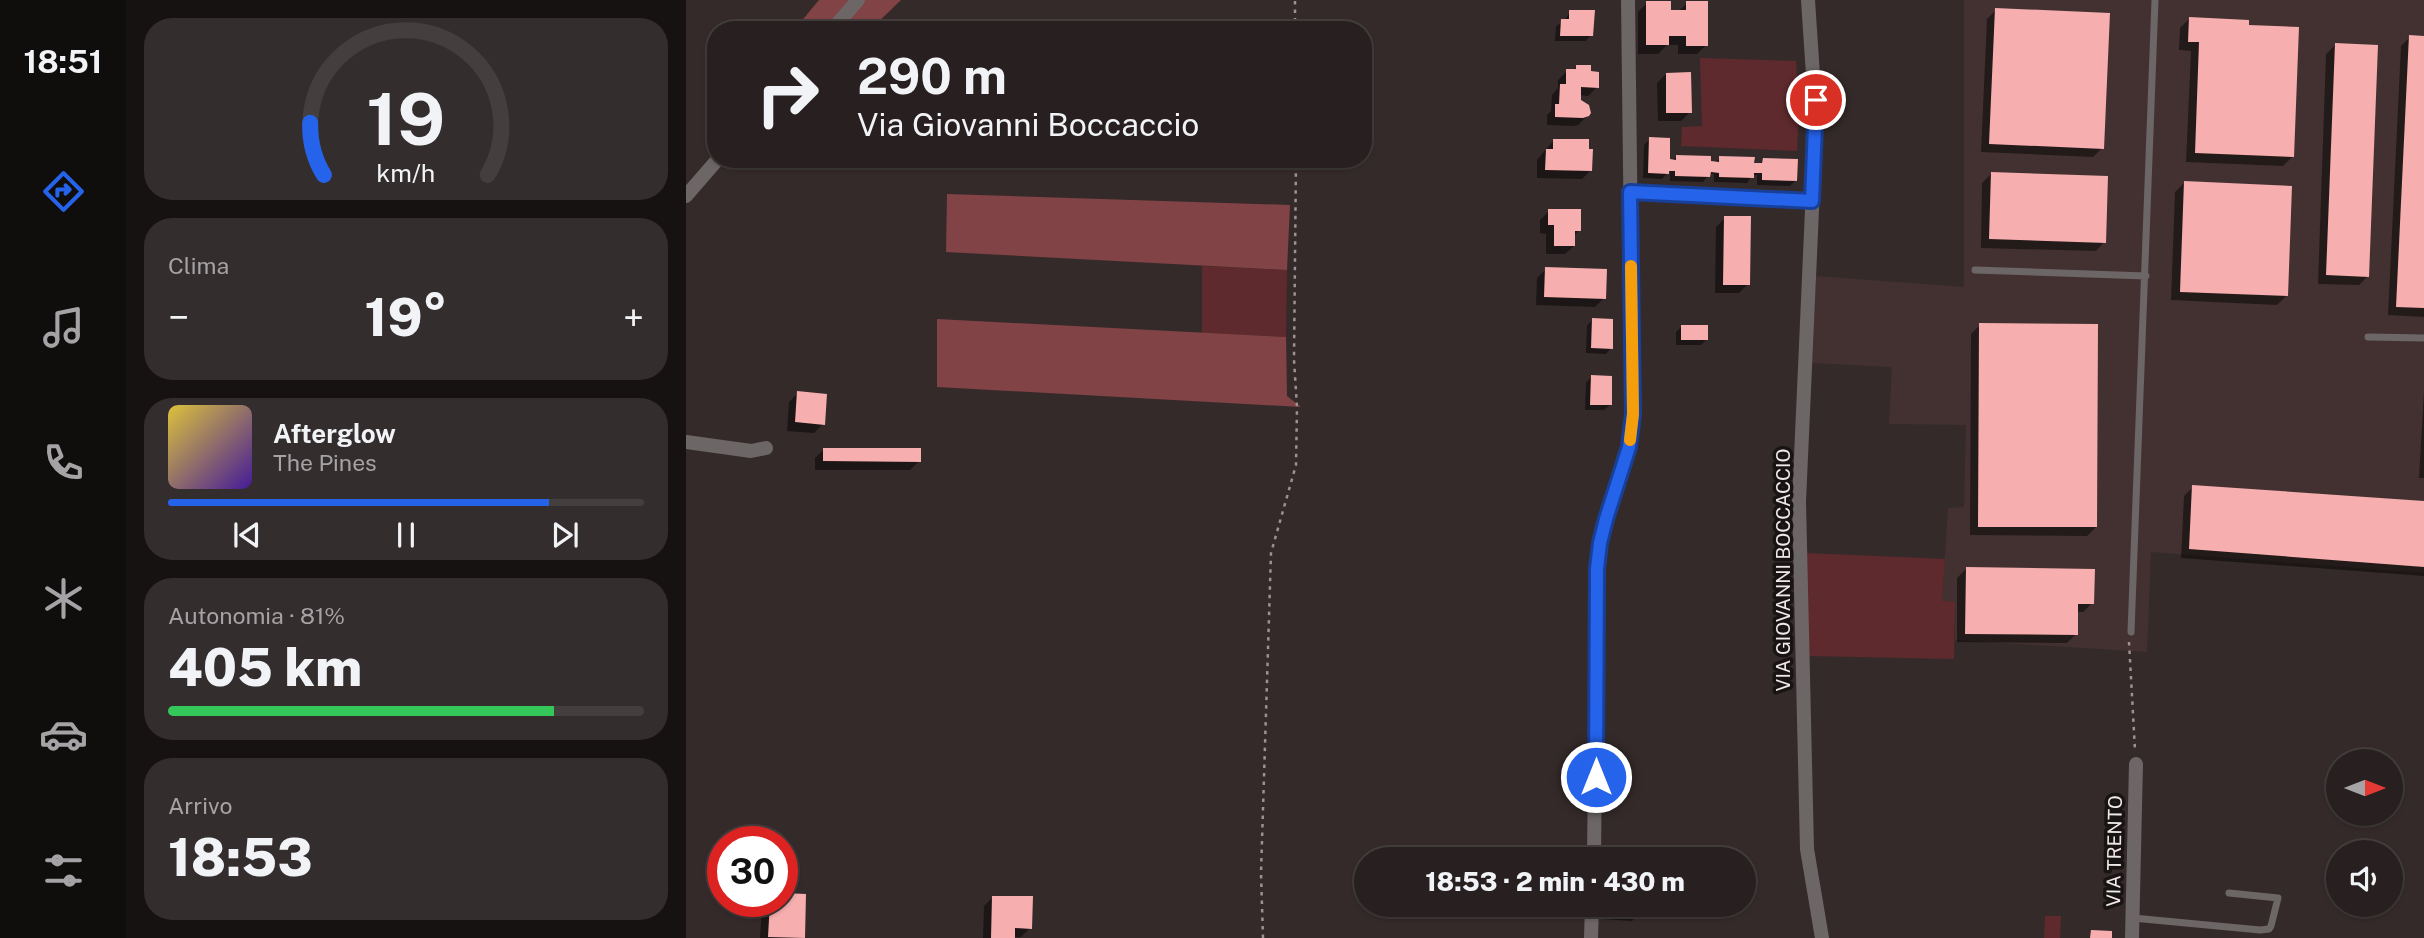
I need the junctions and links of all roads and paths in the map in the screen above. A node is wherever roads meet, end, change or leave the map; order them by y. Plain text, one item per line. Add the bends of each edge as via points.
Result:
1 (858, 0) edge
2 (1295, 0) edge
3 (1628, 0) edge
4 (1808, 0) edge
5 (2155, 0) edge
6 (840, 21) edge
7 (1295, 21) edge
8 (710, 168) edge
9 (1296, 168) edge
10 (1630, 192) junction
11 (686, 196) edge
12 (1812, 201) junction
13 (1975, 270) dead end
14 (2146, 276) junction
15 (2368, 337) dead end
16 (2424, 338) edge
17 (686, 442) edge
18 (766, 449) dead end
19 (2131, 632) joint
20 (2136, 764) joint
21 (1594, 847) edge
22 (2229, 893) dead end
23 (1592, 917) edge
24 (2132, 918) junction
25 (1263, 938) edge
26 (1591, 938) edge
27 (1822, 938) edge
28 (2132, 938) edge

1 - 6 street
2 - 7 path
3 - 10 street
4 - 12 street, VIA GIOVANNI BOCCACCIO via 1816,100
5 - 14 lane
8 - 11 street
9 - 25 path via 1296,465 1271,553
10 - 12 street
10 - 21 street via 1633,414 1629,447 1603,531 1597,569
12 - 27 street, VIA GIOVANNI BOCCACCIO via 1800,529 1807,849
13 - 14 lane
14 - 19 lane
15 - 16 lane
17 - 18 street
19 - 20 path
20 - 24 street, VIA TRENTO
22 - 24 lane via 2278,898 2272,926 2260,930
23 - 26 street
24 - 28 street, VIA TRENTO

